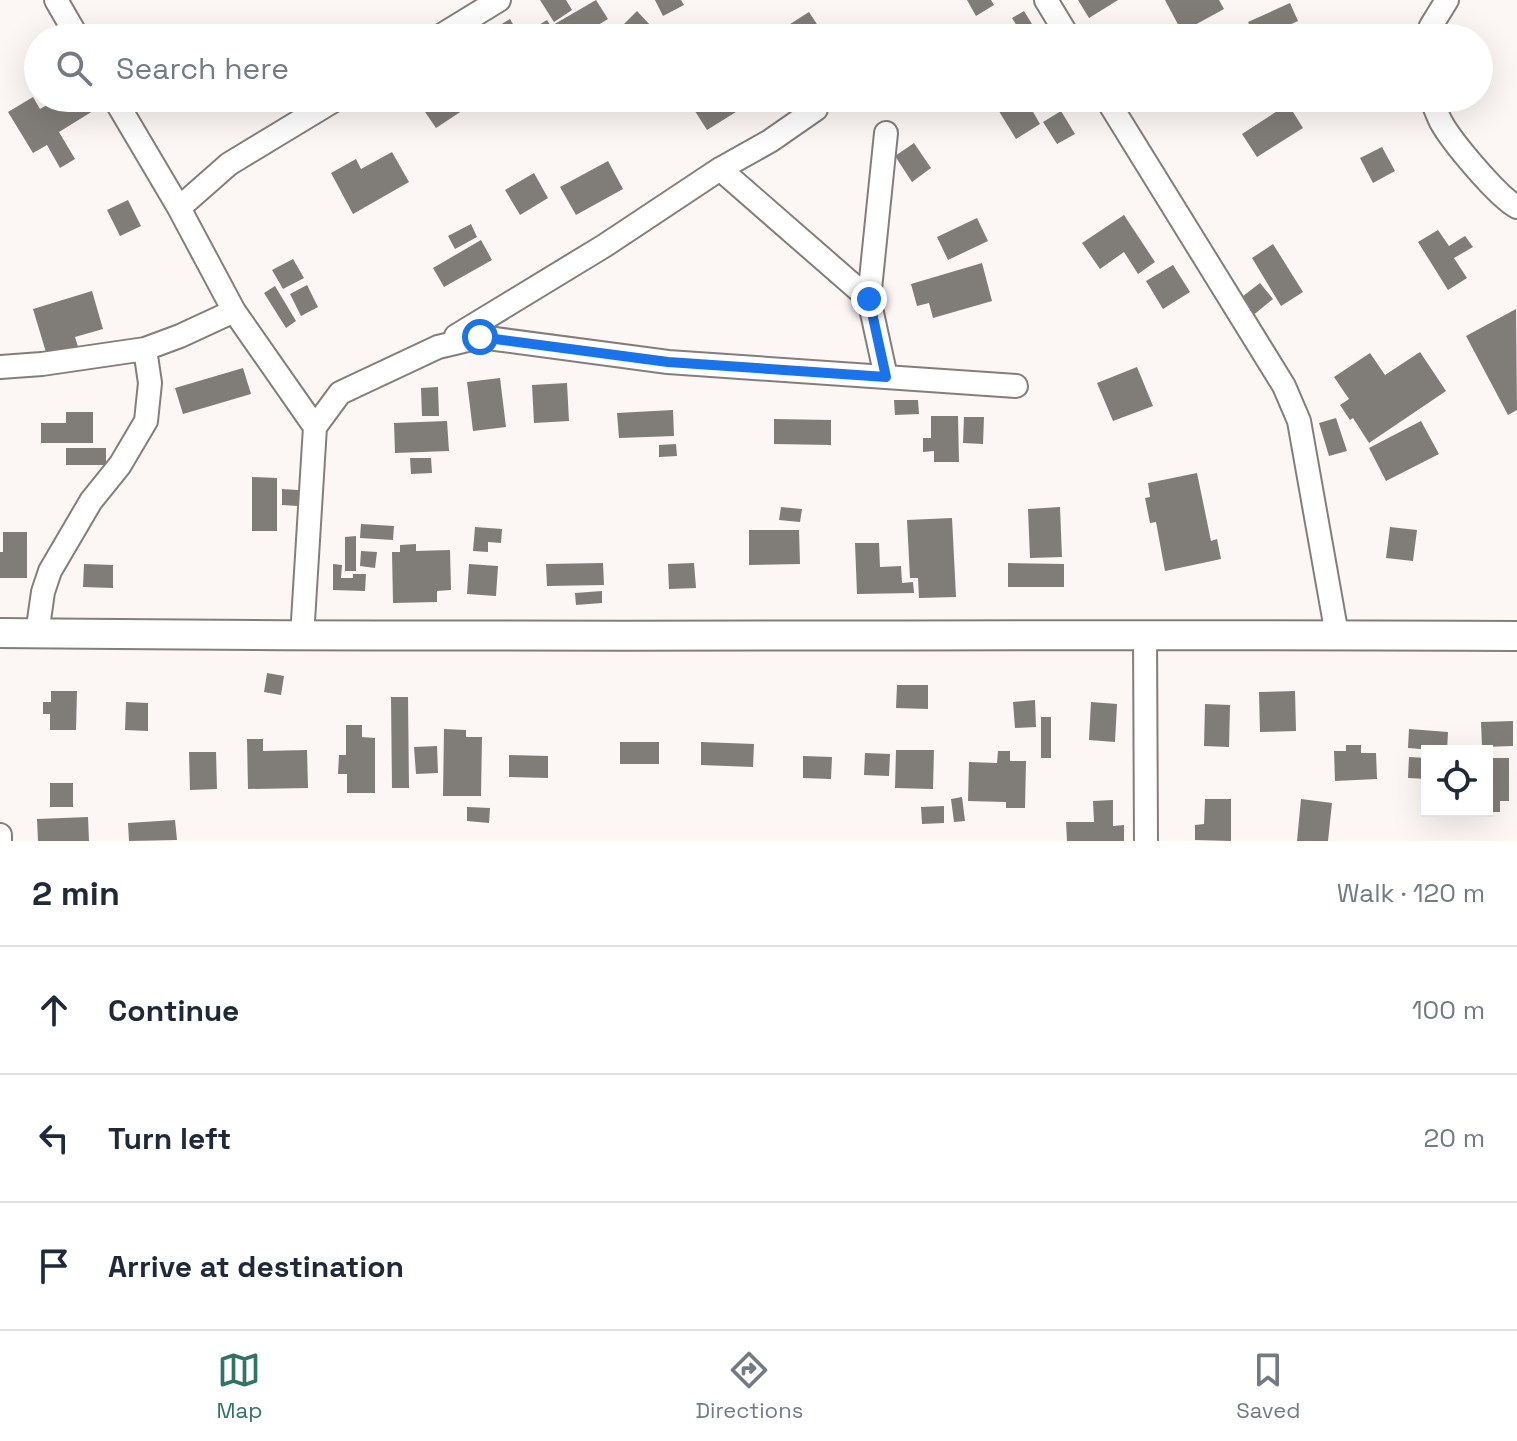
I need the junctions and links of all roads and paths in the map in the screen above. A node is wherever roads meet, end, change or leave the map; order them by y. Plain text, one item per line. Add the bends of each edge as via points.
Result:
1 (56, 0) edge
2 (499, 0) edge
3 (1046, 0) edge
4 (1447, 0) edge
5 (70, 24) edge
6 (460, 24) edge
7 (1061, 24) edge
8 (1434, 24) edge
9 (122, 112) edge
10 (315, 112) edge
11 (812, 112) edge
12 (1115, 112) edge
13 (1437, 112) edge
14 (886, 133) dead end
15 (720, 169) junction
16 (1517, 207) edge
17 (179, 208) junction
18 (869, 299) junction
19 (234, 311) junction
20 (438, 347) junction
21 (145, 349) junction
22 (0, 367) edge
23 (886, 377) junction
24 (1016, 386) dead end
25 (315, 427) junction
26 (0, 633) edge
27 (37, 634) junction
28 (1145, 634) junction
29 (1337, 635) junction
30 (1517, 636) edge
31 (302, 637) junction
32 (1146, 841) edge

1 - 5 street
2 - 6 street
3 - 7 street
4 - 8 street
9 - 17 street
10 - 17 street via 229,164
11 - 15 street
12 - 29 street via 1284,386 1299,421
13 - 16 street via 1482,174
14 - 18 street
15 - 18 street
15 - 20 street
17 - 19 street
18 - 23 street
19 - 21 street
19 - 25 street
20 - 23 street via 480,337 668,362
20 - 25 street via 340,393
21 - 22 street
21 - 27 street via 150,383 146,421 50,571
23 - 24 street
25 - 31 street
26 - 27 street
27 - 31 street
28 - 29 street
28 - 31 street
28 - 32 street
29 - 30 street

